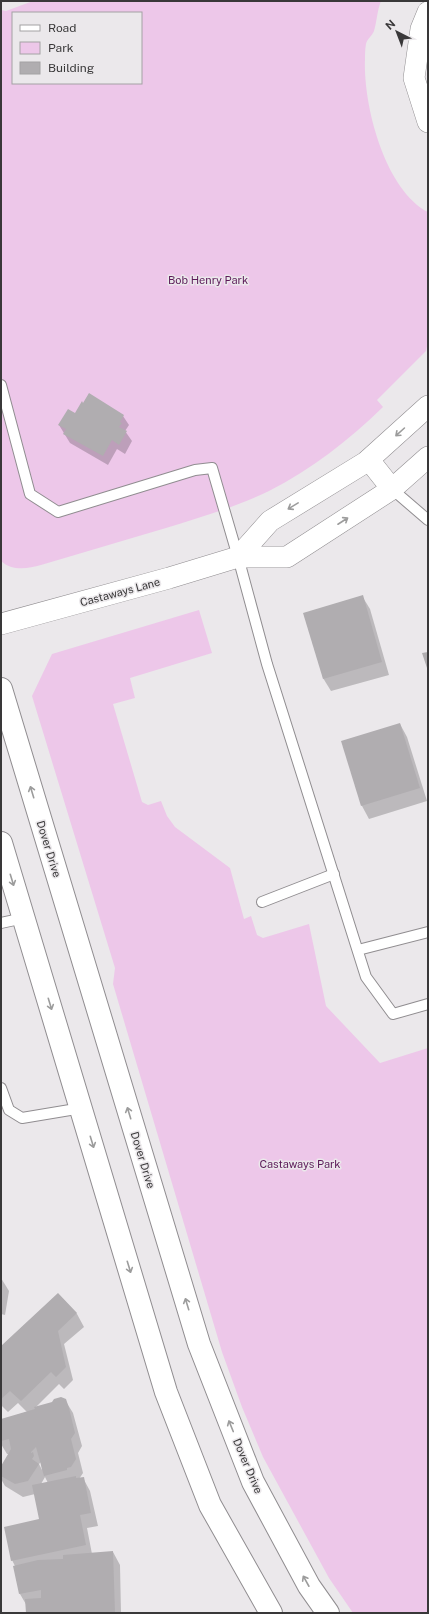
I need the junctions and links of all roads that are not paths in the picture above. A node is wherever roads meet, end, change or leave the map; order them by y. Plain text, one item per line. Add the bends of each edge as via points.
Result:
1 (428, 12) edge
2 (428, 122) edge
3 (1, 385) edge
4 (428, 406) edge
5 (428, 457) edge
6 (369, 460) junction
7 (392, 489) junction
8 (428, 520) edge
9 (238, 556) junction
10 (1, 624) edge
11 (1, 689) edge
12 (1, 843) edge
13 (334, 874) junction
14 (262, 902) dead end
15 (24, 918) junction
16 (1, 923) edge
17 (428, 932) edge
18 (358, 950) junction
19 (428, 1004) edge
20 (1, 1088) edge
21 (82, 1108) junction
22 (271, 1613) edge
23 (328, 1613) edge

1 - 2 street via 421,29 414,78
3 - 9 lane via 30,494 58,512 195,470 212,468
4 -> 6 street, Castaways Lane
5 - 7 street, Castaways Lane
6 - 7 street
6 -> 9 street, Castaways Lane via 270,521
7 - 8 lane
9 -> 7 street, Castaways Lane via 287,557
9 - 10 street, Castaways Lane via 169,578
9 - 13 lane via 267,664
23 -> 11 street, Dover Drive via 309,1586 253,1482 199,1344
12 -> 15 street
13 - 14 lane
13 - 18 lane
15 - 16 lane
15 -> 21 street
17 - 18 lane
18 - 19 lane via 366,977 394,1014
20 - 21 lane via 9,1110 22,1118
21 -> 22 street via 166,1392 210,1505

